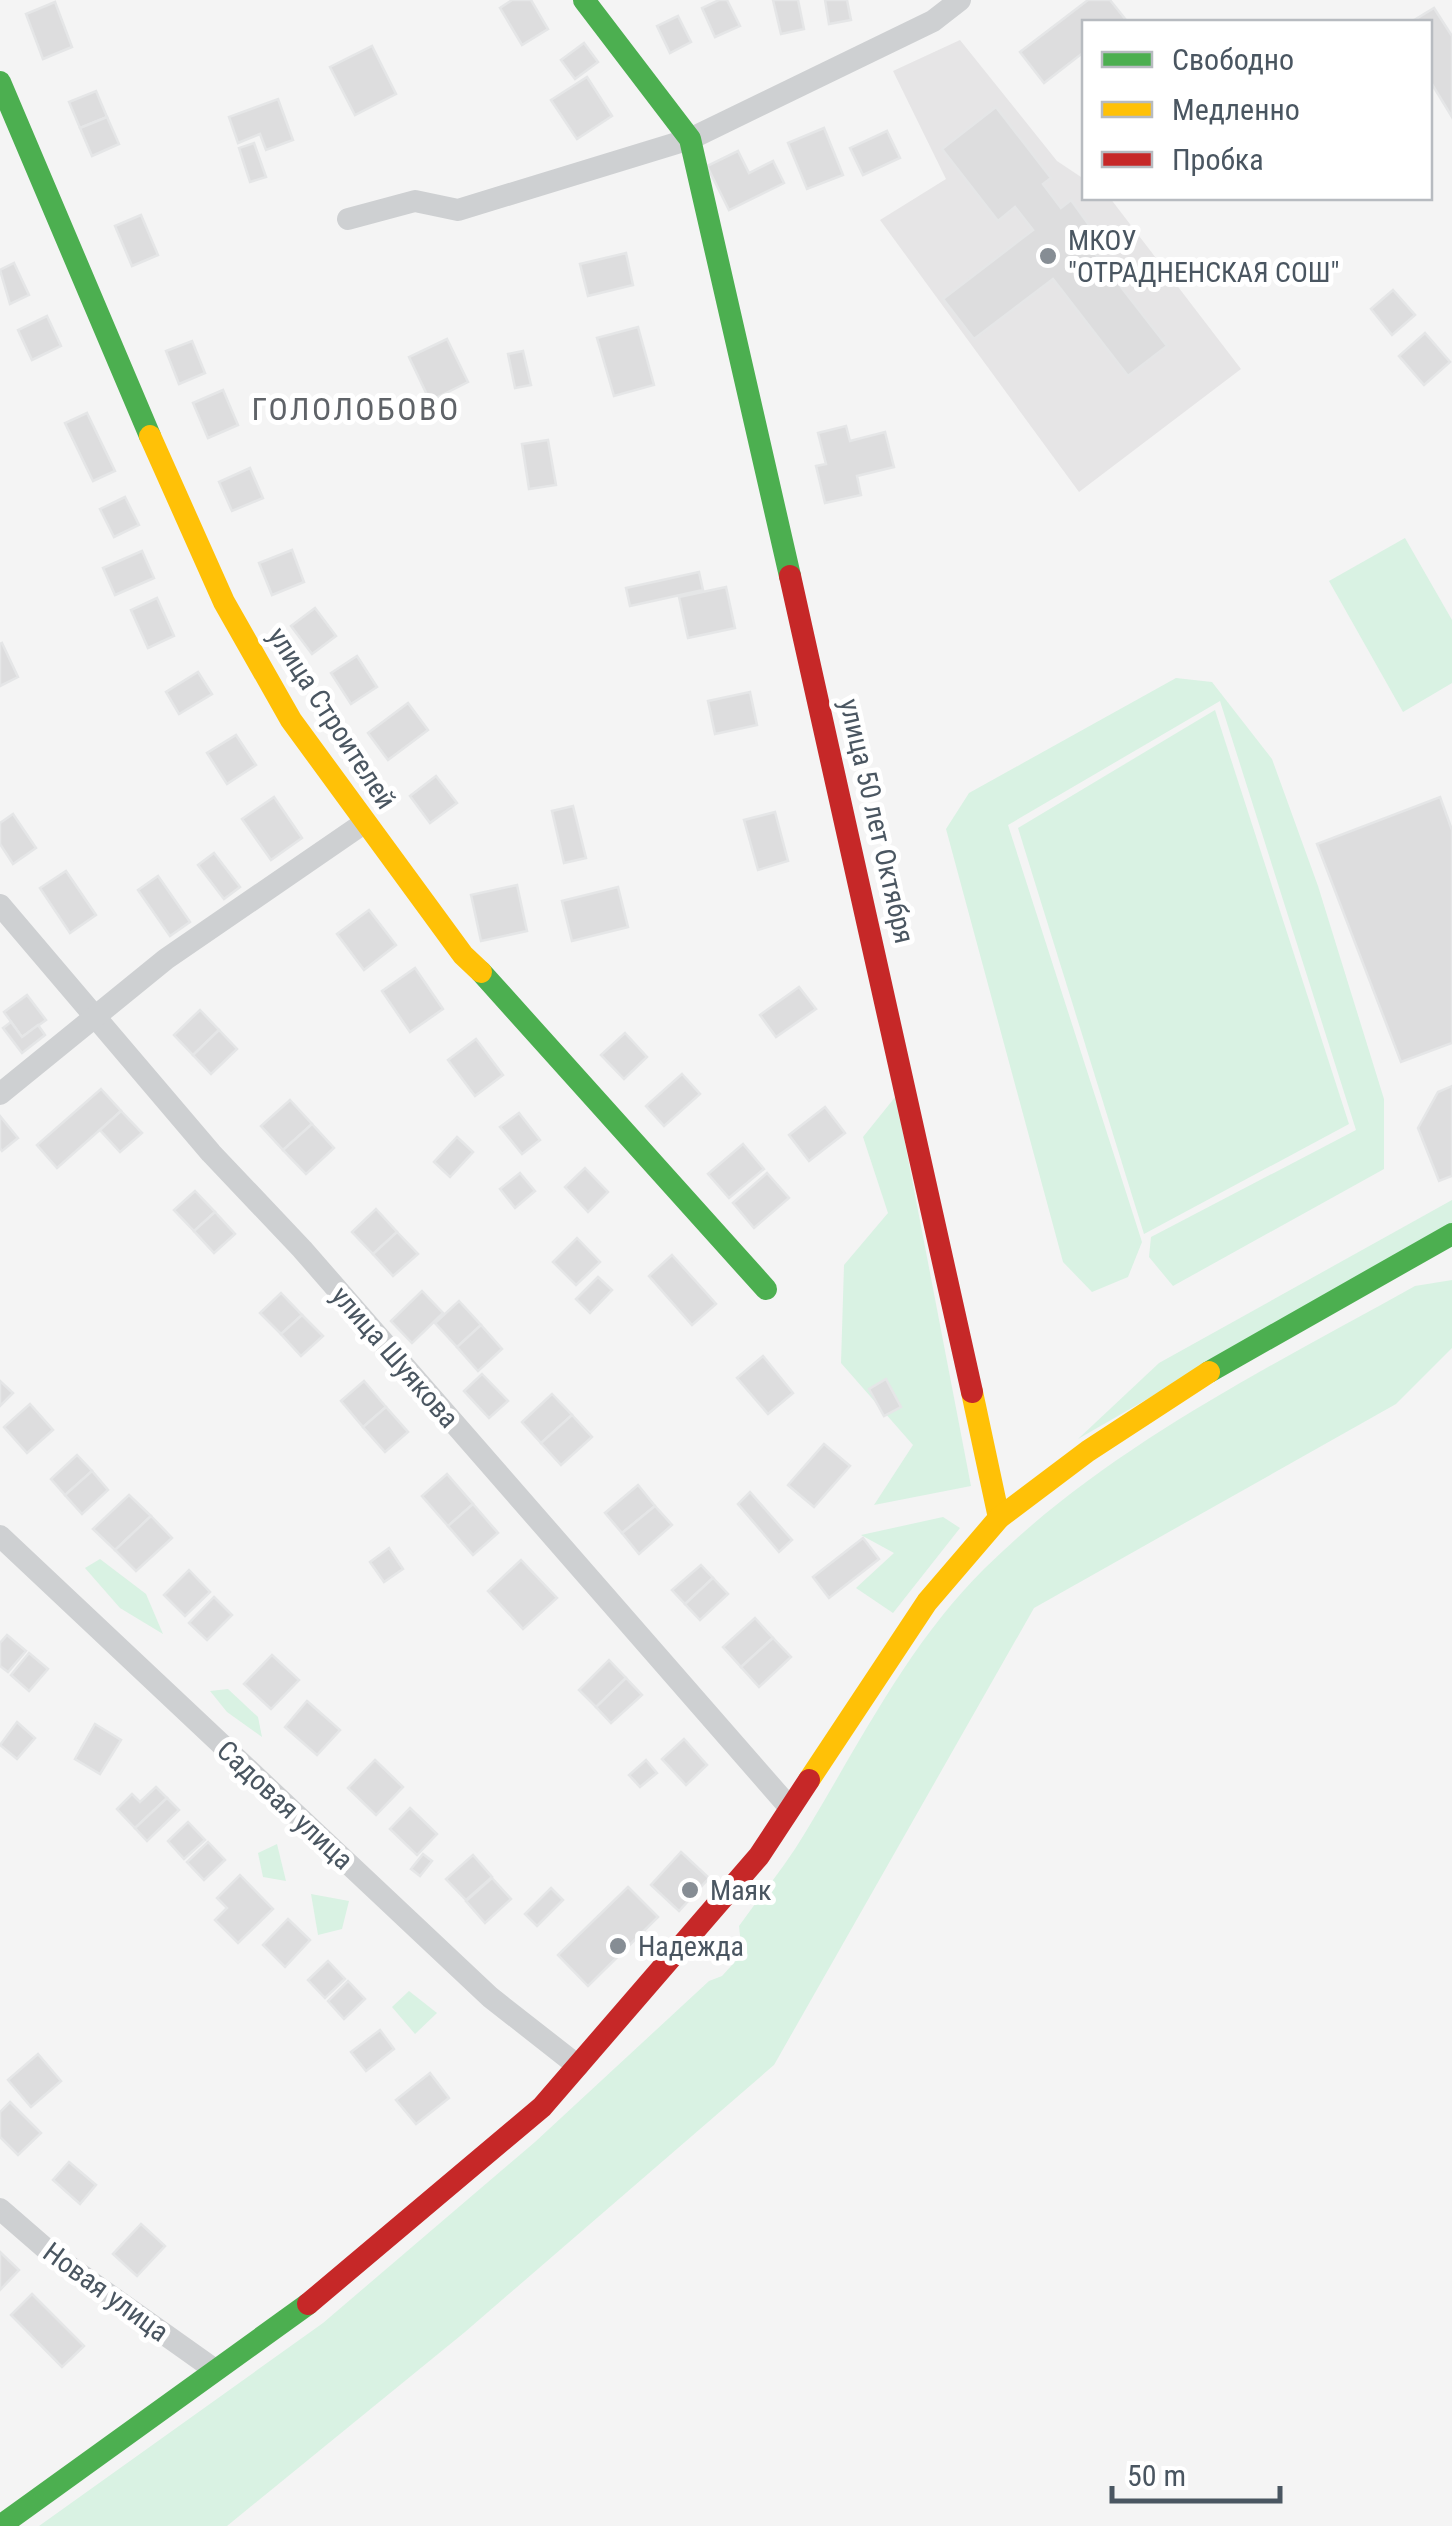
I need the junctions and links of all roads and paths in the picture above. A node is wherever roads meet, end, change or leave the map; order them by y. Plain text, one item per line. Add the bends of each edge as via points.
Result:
1 (584, 0) edge
2 (960, 0) edge
3 (0, 82) edge
4 (690, 140) junction
5 (348, 219) dead end
6 (364, 823) junction
7 (0, 906) edge
8 (95, 1019) junction
9 (0, 1094) edge
10 (1452, 1234) edge
11 (766, 1290) dead end
12 (998, 1518) junction
13 (0, 1536) edge
14 (790, 1808) junction
15 (578, 2066) junction
16 (0, 2209) edge
17 (215, 2370) junction
18 (0, 2526) edge

1 - 4 street, улица 50 лет Октября
2 - 4 street via 933,21
3 - 6 street, улица Строителей via 224,602 291,720
4 - 5 street via 458,210 415,201
4 - 12 street, улица 50 лет Октября
6 - 8 street via 166,960
6 - 11 street, улица Строителей via 463,956
7 - 8 street, улица Шуякова
8 - 9 street
8 - 14 street, улица Шуякова
10 - 12 street via 1220,1366
12 - 14 street via 926,1602
13 - 15 street, Садовая улица via 490,1997
14 - 15 street via 759,1856
15 - 17 street via 542,2107 399,2229
16 - 17 street, Новая улица via 53,2255
17 - 18 street

